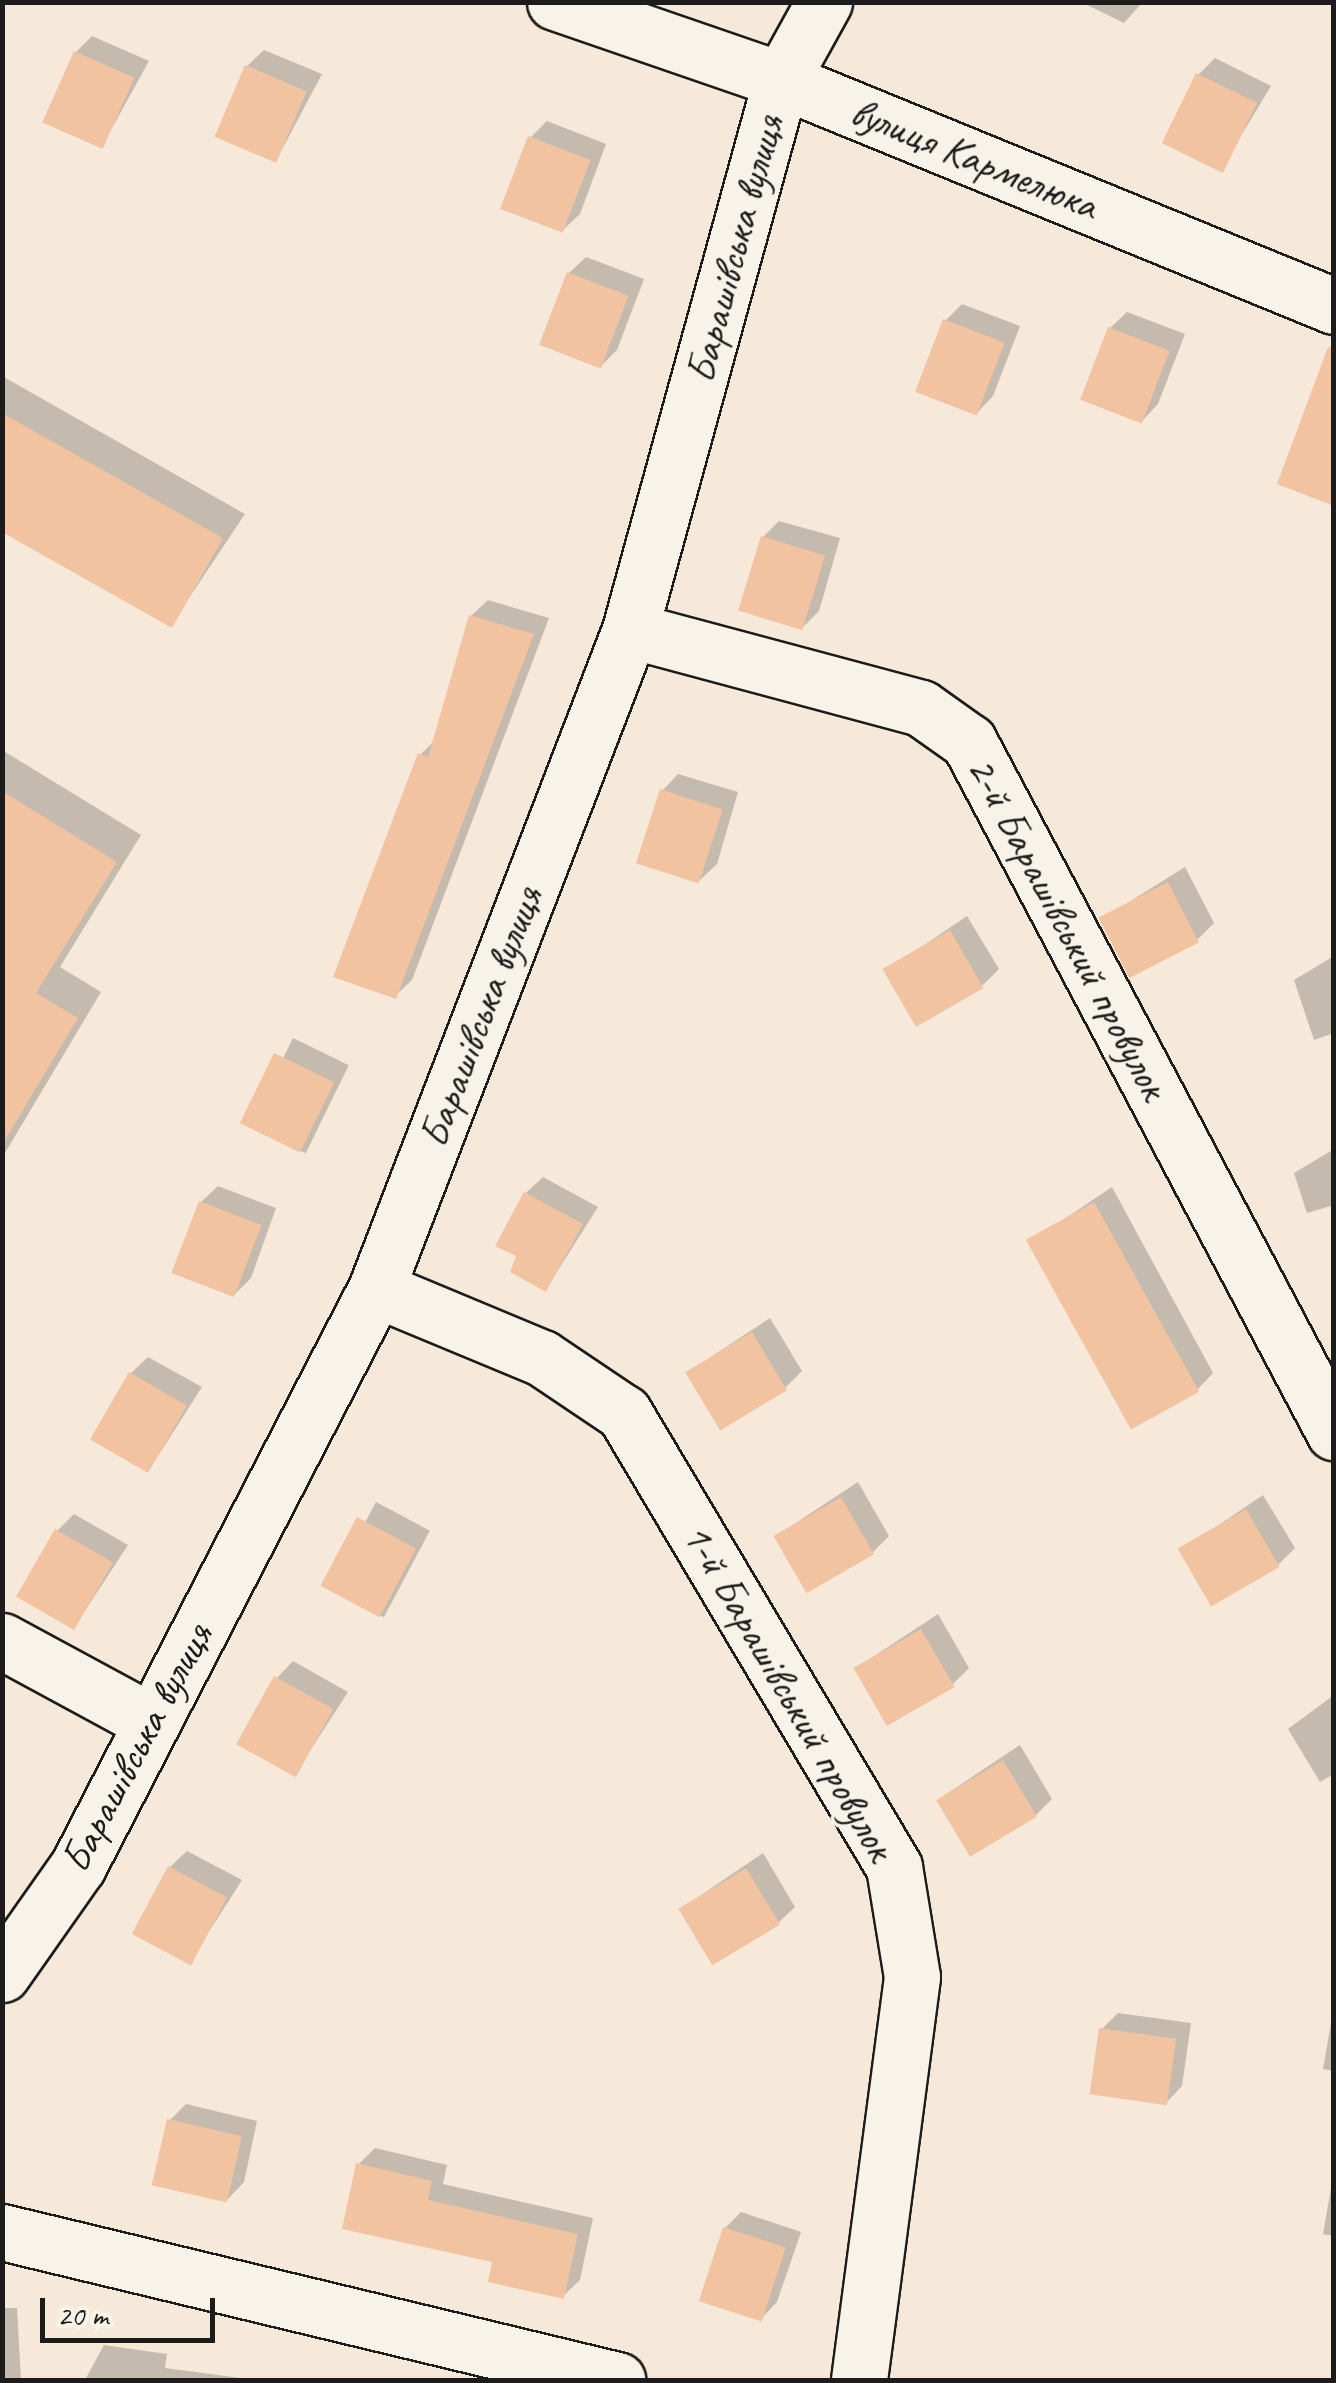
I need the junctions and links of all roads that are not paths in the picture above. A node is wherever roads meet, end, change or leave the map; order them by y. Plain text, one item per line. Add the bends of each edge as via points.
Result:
1 (555, 2) edge
2 (824, 2) edge
3 (781, 80) junction
4 (1334, 306) edge
5 (630, 630) junction
6 (376, 1289) junction
7 (1334, 1432) edge
8 (2, 1641) edge
9 (152, 1722) junction
10 (2, 1974) edge
11 (2, 2232) edge
12 (617, 2380) edge
13 (859, 2380) edge

1 - 3 street, вулиця Кармелюка
2 - 3 street, Барашівська вулиця
3 - 4 street, вулиця Кармелюка
3 - 5 street, Барашівська вулиця
5 - 6 street, Барашівська вулиця
5 - 7 street, 2-й Барашівський провулок via 921,708 969,742
6 - 9 street, Барашівська вулиця
6 - 13 street, 1-й Барашівський провулок via 542,1358 624,1413 894,1867 912,1978
8 - 9 street
9 - 10 street, Барашівська вулиця via 78,1866
11 - 12 street

